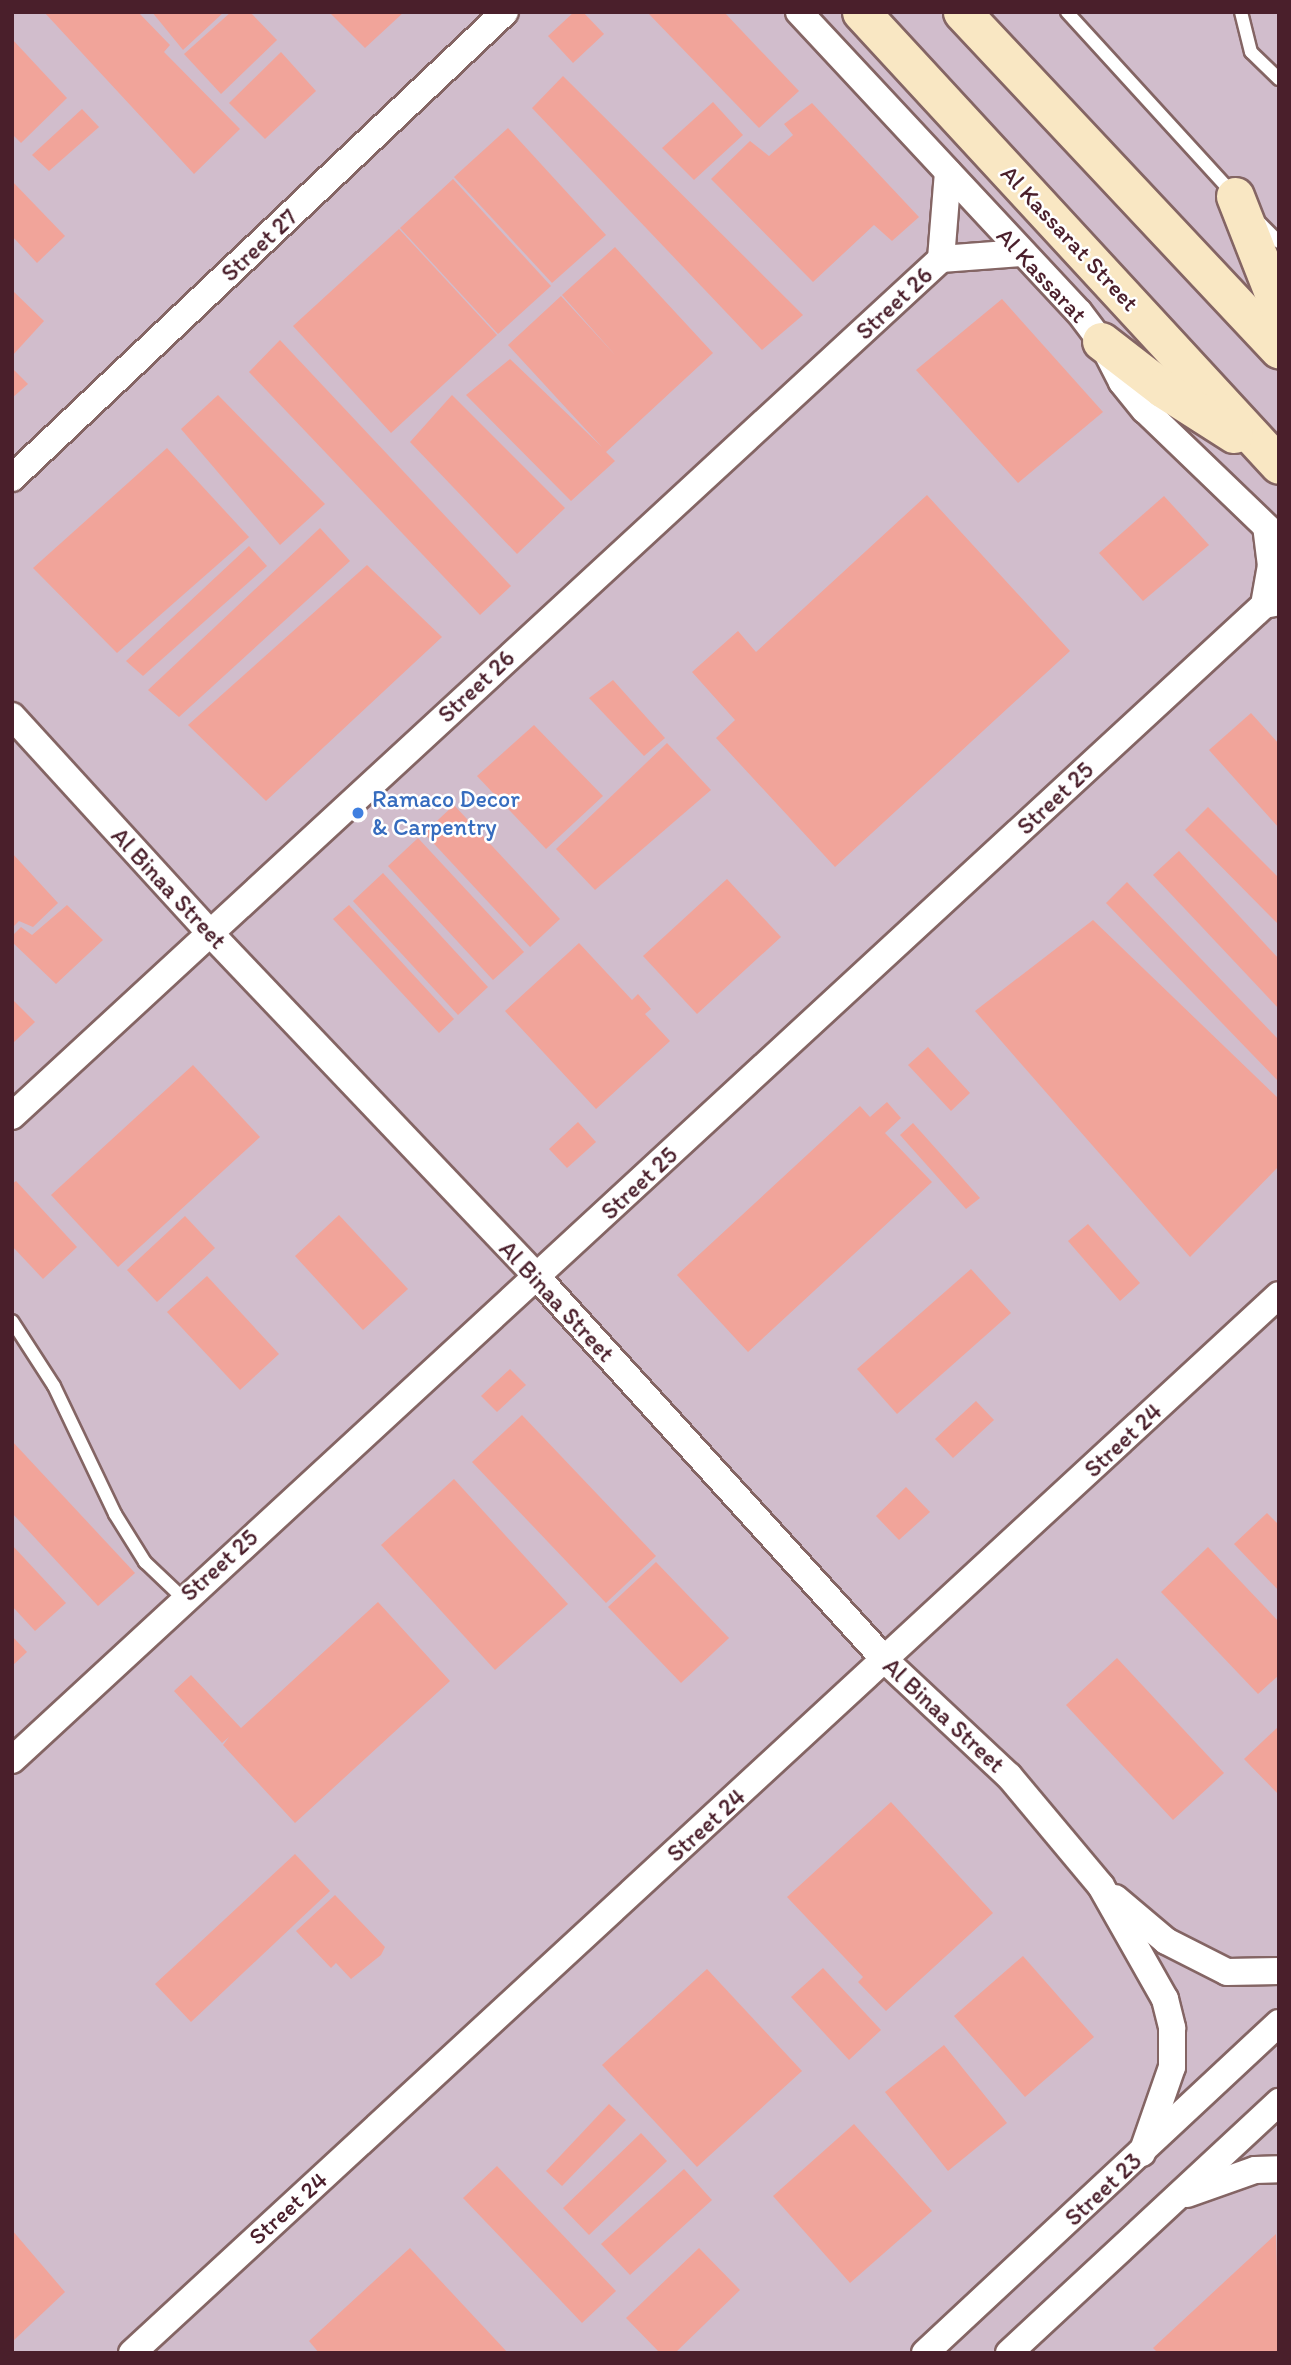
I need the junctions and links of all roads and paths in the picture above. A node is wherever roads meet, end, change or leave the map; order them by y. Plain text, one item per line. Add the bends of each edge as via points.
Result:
1 (505, 12) edge
2 (799, 12) edge
3 (861, 12) edge
4 (962, 12) edge
5 (1067, 12) edge
6 (1241, 12) edge
7 (1279, 79) edge
8 (948, 172) junction
9 (1235, 196) junction
10 (1279, 242) edge
11 (1021, 253) junction
12 (941, 259) junction
13 (1279, 307) edge
14 (1101, 341) junction
15 (1279, 351) edge
16 (1274, 459) edge
17 (12, 478) edge
18 (1272, 533) edge
19 (1271, 603) edge
20 (12, 716) edge
21 (208, 931) junction
22 (12, 1116) edge
23 (537, 1277) junction
24 (1279, 1295) edge
25 (12, 1321) edge
26 (183, 1598) junction
27 (886, 1661) junction
28 (12, 1760) edge
29 (1101, 1886) junction
30 (1279, 1971) edge
31 (1279, 2022) edge
32 (1279, 2102) edge
33 (1142, 2153) junction
34 (1279, 2169) edge
35 (1178, 2197) junction
36 (132, 2353) edge
37 (925, 2353) edge
38 (1009, 2353) edge

1 - 17 street, Street 27
2 - 8 street, Al Kassarat
3 - 16 street, Al Kassarat Street
4 - 15 street
5 - 9 lane
6 - 7 lane via 1251,52
8 - 11 street, Al Kassarat
8 - 12 street, Street 26
9 - 10 lane
9 - 13 street
11 - 12 street, Street 26
11 - 14 street, Al Kassarat
12 - 21 street, Street 26
14 - 16 street via 1187,406
14 - 18 street, Al Kassarat via 1122,383 1145,410
18 - 19 street, Street 25
19 - 23 street, Street 25
20 - 21 street, Al Binaa Street
21 - 22 street, Street 26
21 - 23 street, Al Binaa Street
23 - 26 street, Street 25
23 - 27 street, Al Binaa Street
24 - 27 street, Street 24
25 - 26 lane via 54,1386 115,1514 145,1562
26 - 28 street, Street 25
27 - 29 street, Al Binaa Street via 1009,1776
27 - 36 street, Street 24
29 - 30 street, Al Binaa Street via 1166,1941 1227,1972
29 - 33 street, Al Binaa Street via 1165,1999 1172,2028 1172,2067
31 - 33 street, Street 23
32 - 35 street
33 - 37 street, Street 23
34 - 35 street via 1255,2170
35 - 38 street

